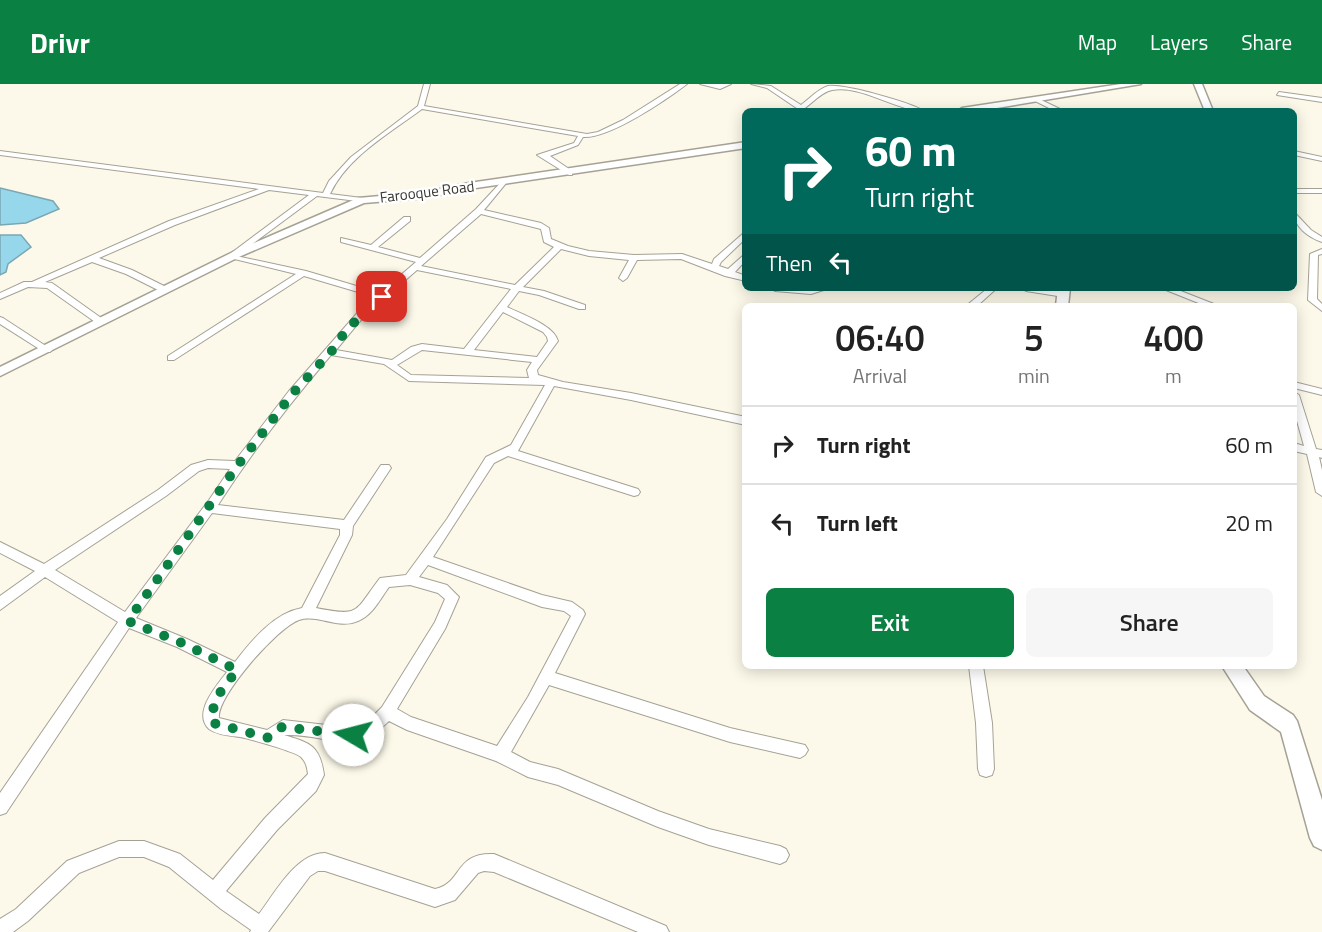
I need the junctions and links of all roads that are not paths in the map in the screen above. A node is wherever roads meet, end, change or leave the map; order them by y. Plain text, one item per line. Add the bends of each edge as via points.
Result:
1 (427, 84) edge
2 (684, 84) edge
3 (703, 84) edge
4 (728, 84) edge
5 (754, 84) edge
6 (1137, 84) edge
7 (1198, 84) edge
8 (1099, 87) edge
9 (1274, 88) dead end
10 (1279, 94) junction
11 (1037, 100) junction
12 (1322, 100) edge
13 (1285, 103) dead end
14 (421, 107) junction
15 (801, 108) edge
16 (804, 108) edge
17 (913, 108) edge
18 (982, 108) edge
19 (1054, 108) edge
20 (1208, 108) edge
21 (581, 136) junction
22 (742, 146) edge
23 (0, 153) edge
24 (1297, 154) edge
25 (1322, 159) edge
26 (569, 173) junction
27 (503, 182) junction
28 (269, 188) junction
29 (1297, 191) edge
30 (1322, 191) edge
31 (316, 194) junction
32 (326, 194) junction
33 (362, 200) junction
34 (479, 211) junction
35 (1297, 218) edge
36 (406, 219) dead end
37 (742, 238) edge
38 (344, 240) dead end
39 (1322, 240) edge
40 (559, 246) junction
41 (373, 247) junction
42 (1322, 251) edge
43 (231, 257) junction
44 (90, 258) junction
45 (634, 258) junction
46 (742, 259) edge
47 (419, 264) junction
48 (714, 268) junction
49 (303, 273) junction
50 (728, 274) junction
51 (623, 278) dead end
52 (742, 278) edge
53 (34, 284) junction
54 (516, 289) junction
55 (165, 290) junction
56 (989, 291) edge
57 (1040, 291) edge
58 (1173, 291) edge
59 (0, 296) edge
60 (1063, 296) edge
61 (382, 297) junction
62 (975, 303) edge
63 (1206, 303) edge
64 (502, 308) junction
65 (582, 308) dead end
66 (1322, 308) edge
67 (101, 322) junction
68 (2, 324) edge
69 (47, 350) junction
70 (331, 352) junction
71 (466, 352) junction
72 (171, 358) dead end
73 (539, 360) junction
74 (24, 362) junction
75 (387, 362) junction
76 (0, 372) edge
77 (0, 379) edge
78 (548, 383) junction
79 (1297, 387) edge
80 (1322, 392) edge
81 (1297, 403) edge
82 (742, 420) edge
83 (1297, 448) edge
84 (509, 452) junction
85 (1316, 453) edge
86 (238, 465) junction
87 (385, 468) dead end
88 (634, 492) dead end
89 (1322, 492) edge
90 (209, 508) junction
91 (347, 525) junction
92 (0, 547) edge
93 (425, 560) junction
94 (43, 571) junction
95 (410, 580) junction
96 (0, 604) edge
97 (306, 612) junction
98 (128, 621) junction
99 (976, 669) edge
100 (1234, 669) edge
101 (237, 670) junction
102 (546, 677) junction
103 (387, 712) junction
104 (269, 738) junction
105 (800, 750) dead end
106 (500, 755) junction
107 (986, 769) dead end
108 (5, 790) edge
109 (0, 807) edge
110 (1322, 838) edge
111 (780, 855) dead end
112 (214, 892) junction
113 (260, 929) edge
114 (0, 930) edge
115 (660, 932) edge

1 - 14 street
2 - 21 street via 608,131
3 - 4 street
5 - 15 street via 769,87
6 - 8 main road
7 - 20 main road
8 - 11 main road
9 - 10 street
10 - 12 street
10 - 13 street
11 - 18 main road
11 - 19 street
14 - 21 street
14 - 32 street via 396,123 343,169
16 - 17 street via 827,89 836,87
21 - 26 street via 576,144 542,155
22 - 26 main road, Farooque Road
23 - 28 street, Farooque Road
24 - 25 street
26 - 27 main road, Farooque Road
27 - 33 main road, Farooque Road via 436,194
27 - 34 street
28 - 31 street, Farooque Road
28 - 44 street
29 - 30 street
31 - 32 street, Farooque Road
31 - 43 street
32 - 33 street, Farooque Road
33 - 43 main road
34 - 40 street via 545,228 547,240
34 - 47 street
35 - 39 street via 1308,232
36 - 41 street
37 - 48 street
38 - 41 street
40 - 45 street
40 - 54 street
41 - 47 street
42 - 66 street via 1314,254 1312,300
43 - 49 street
43 - 55 main road
44 - 53 street
44 - 55 street
45 - 48 street via 682,256
45 - 51 street
46 - 50 street
47 - 54 street
47 - 61 street
48 - 50 street
49 - 61 street
49 - 72 street
50 - 52 street
53 - 59 street
53 - 67 street via 49,285
54 - 64 street
54 - 65 street
55 - 67 main road
56 - 62 street
57 - 60 street
58 - 63 street
61 - 70 street via 347,329
64 - 71 street
64 - 73 street via 552,336 553,341
67 - 69 main road
68 - 69 street
69 - 74 main road
70 - 75 street
70 - 86 street via 293,393
71 - 73 street
71 - 75 street via 417,347 399,361
73 - 78 street via 532,370 534,377
74 - 76 main road
74 - 77 main road
75 - 78 street via 409,378
78 - 82 street
78 - 84 street via 515,448
79 - 80 street
81 - 85 street
83 - 85 street
84 - 88 street
84 - 93 street via 490,460
85 - 89 street
86 - 90 street
86 - 94 street via 208,464 195,468
87 - 91 street
90 - 91 street
90 - 98 street
91 - 97 street via 346,535
92 - 94 street
93 - 95 street
93 - 102 street via 575,610 575,627
94 - 96 street
94 - 98 street
95 - 97 street via 385,582 359,615 346,619
95 - 103 street via 442,589 452,597 440,626
97 - 101 street via 280,624
98 - 101 street
98 - 108 street
99 - 107 street
100 - 110 main road via 1257,703 1290,728
101 - 104 street via 216,698 213,723
102 - 105 street via 730,735
102 - 106 street via 525,719
103 - 104 street via 372,727 353,735 282,727
103 - 106 street via 407,723
104 - 112 street via 305,749 314,761 316,775
106 - 111 street via 528,770 558,777 658,819
108 - 109 street
112 - 113 street
112 - 114 street via 174,860 144,849 119,849 73,867 22,915
113 - 115 street via 304,870 315,862 435,898 448,894 473,864 482,861

